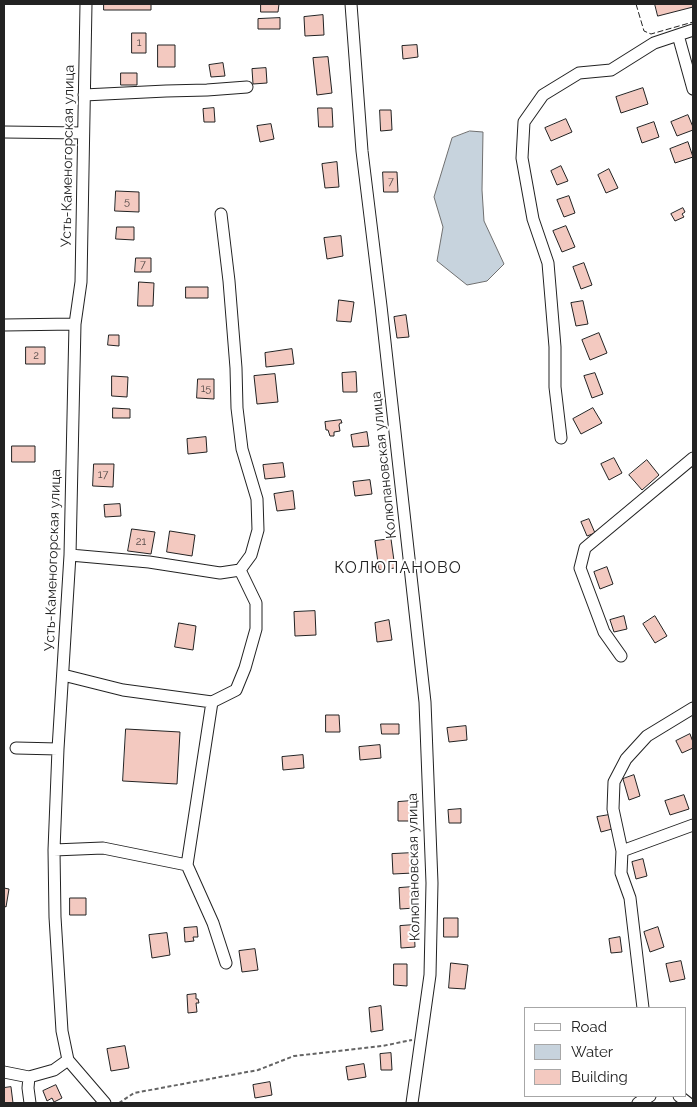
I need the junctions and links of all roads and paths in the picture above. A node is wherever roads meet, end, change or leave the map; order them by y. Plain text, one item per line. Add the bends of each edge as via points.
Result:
1 (86, 4) edge
2 (352, 4) edge
3 (693, 30) edge
4 (678, 35) junction
5 (247, 87) dead end
6 (693, 89) edge
7 (84, 96) junction
8 (4, 132) edge
9 (83, 133) junction
10 (221, 214) dead end
11 (75, 324) junction
12 (4, 326) edge
13 (561, 438) dead end
14 (693, 458) edge
15 (70, 554) junction
16 (240, 570) junction
17 (621, 656) dead end
18 (63, 675) junction
19 (212, 702) junction
20 (693, 708) edge
21 (16, 748) dead end
22 (58, 748) junction
23 (693, 825) edge
24 (54, 850) junction
25 (622, 851) junction
26 (187, 865) junction
27 (226, 963) dead end
28 (643, 1007) edge
29 (421, 1038) junction
30 (68, 1060) junction
31 (4, 1072) edge
32 (28, 1076) junction
33 (30, 1103) edge
34 (104, 1103) edge
35 (119, 1103) edge
36 (412, 1103) edge

1 - 7 street, Усть-Каменогорская улица
2 - 29 street, Колюпановская улица via 362,151 425,702 432,883 430,975
3 - 4 street
4 - 6 street
4 - 13 street via 654,43 611,70 578,73 543,95 524,122 522,158 533,218 548,262
5 - 7 street
7 - 9 street, Усть-Каменогорская улица
8 - 9 street
9 - 11 street, Усть-Каменогорская улица via 80,282
10 - 16 street via 242,449 257,499 258,530 251,555
11 - 12 street
11 - 15 street, Усть-Каменогорская улица
14 - 17 street via 585,548 580,568 604,632
15 - 16 street via 220,573
15 - 18 street, Усть-Каменогорская улица
16 - 19 street via 256,603 256,629 236,690
18 - 19 street via 122,690
18 - 22 street, Усть-Каменогорская улица
19 - 26 street
20 - 25 street via 647,736 626,759 614,782 614,809
21 - 22 street
22 - 24 street, Усть-Каменогорская улица
23 - 25 street
24 - 26 street via 103,848
24 - 30 street, Усть-Каменогорская улица via 59,993
25 - 28 street via 622,873 630,898
26 - 27 street via 213,923
29 - 35 path via 294,1056 258,1070 134,1093
29 - 36 street, Колюпановская улица
30 - 32 street via 54,1070
30 - 34 street, Усть-Каменогорская улица
31 - 32 street
32 - 33 street

